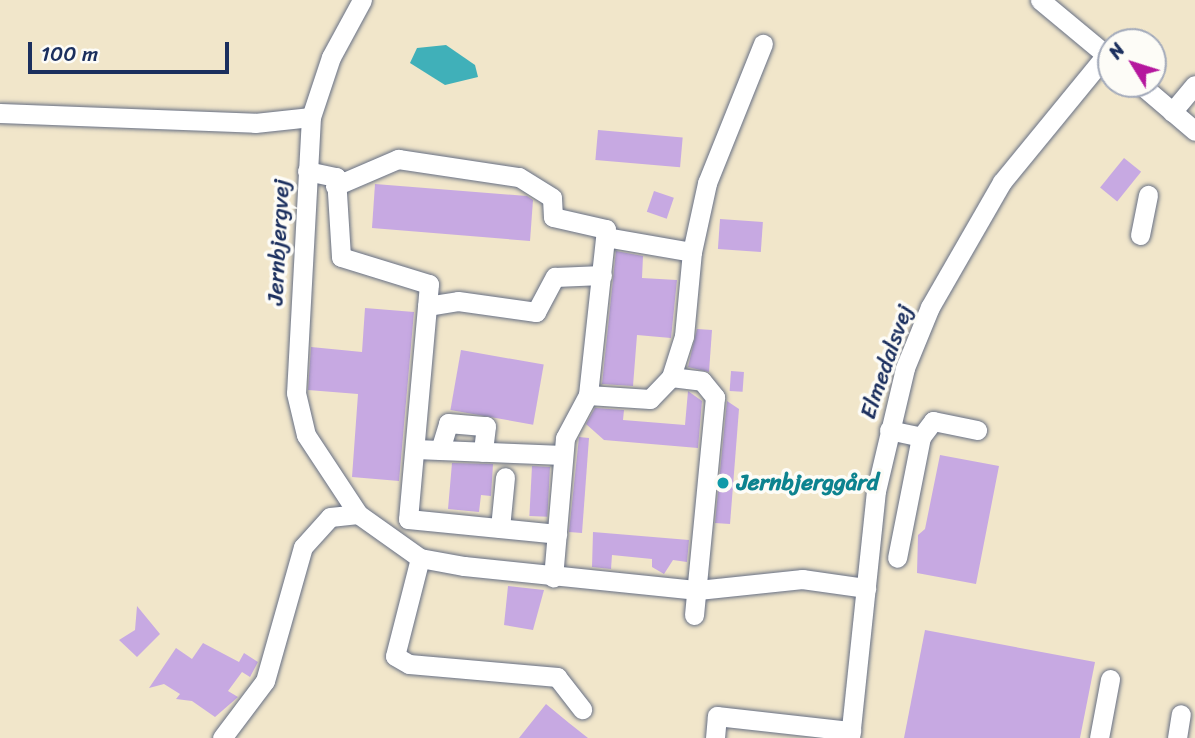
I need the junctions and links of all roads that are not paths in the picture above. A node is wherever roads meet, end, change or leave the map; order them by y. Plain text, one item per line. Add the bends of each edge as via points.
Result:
1 (362, 0) edge
2 (1040, 0) edge
3 (762, 44) dead end
4 (1097, 47) edge
5 (1097, 71) edge
6 (1195, 85) edge
7 (1156, 98) edge
8 (1172, 112) junction
9 (0, 113) edge
10 (312, 117) junction
11 (1195, 131) edge
12 (307, 171) junction
13 (335, 186) junction
14 (1148, 195) dead end
15 (606, 233) junction
16 (1140, 235) dead end
17 (692, 252) junction
18 (602, 275) junction
19 (427, 306) junction
20 (671, 377) junction
21 (588, 395) junction
22 (889, 430) junction
23 (977, 430) dead end
24 (921, 437) junction
25 (415, 449) junction
26 (440, 450) junction
27 (483, 452) junction
28 (564, 454) junction
29 (505, 477) dead end
30 (339, 488) junction
31 (358, 514) junction
32 (330, 517) junction
33 (500, 528) junction
34 (557, 534) junction
35 (420, 558) junction
36 (897, 558) dead end
37 (553, 577) junction
38 (866, 587) junction
39 (698, 590) junction
40 (694, 615) dead end
41 (1110, 679) dead end
42 (582, 709) dead end
43 (1181, 714) dead end
44 (851, 735) edge
45 (222, 738) edge
46 (715, 738) edge
47 (1100, 738) edge
48 (1177, 738) edge

1 - 10 street, Jernbjergvej via 331,57
2 - 4 street
3 - 17 street via 707,183
5 - 22 street, Elmedalsvej via 1002,182 965,240 910,356
6 - 8 street
7 - 8 street
8 - 11 street
9 - 10 street via 255,123
10 - 12 street, Jernbjergvej
12 - 13 street via 336,177
12 - 30 street, Jernbjergvej via 296,393 306,435
13 - 15 street via 398,159 519,177 552,198 553,217
13 - 19 street via 341,257 429,284
14 - 16 street
15 - 17 street
15 - 18 street
17 - 20 street via 684,336
18 - 19 street via 555,277 536,312 458,301
18 - 21 street
19 - 25 street
20 - 21 street via 650,399
20 - 39 street via 702,381 715,397
21 - 28 street via 565,438
22 - 24 street
22 - 38 street, Elmedalsvej
23 - 24 street via 933,421
24 - 36 street
25 - 26 street
25 - 33 street via 408,519
26 - 27 street
26 - 27 street via 448,423 486,426
27 - 28 street
28 - 34 street
29 - 33 street
30 - 31 street, Jernbjergvej
30 - 32 street
31 - 32 street
31 - 35 street, Jernbjergvej
32 - 45 street via 294,562 265,681
33 - 34 street
34 - 37 street
35 - 37 street
35 - 42 street via 395,656 409,664 557,677
37 - 39 street
38 - 39 street via 802,579
38 - 44 street, Elmedalsvej
39 - 40 street
41 - 47 street
43 - 48 street
44 - 46 street via 717,716

